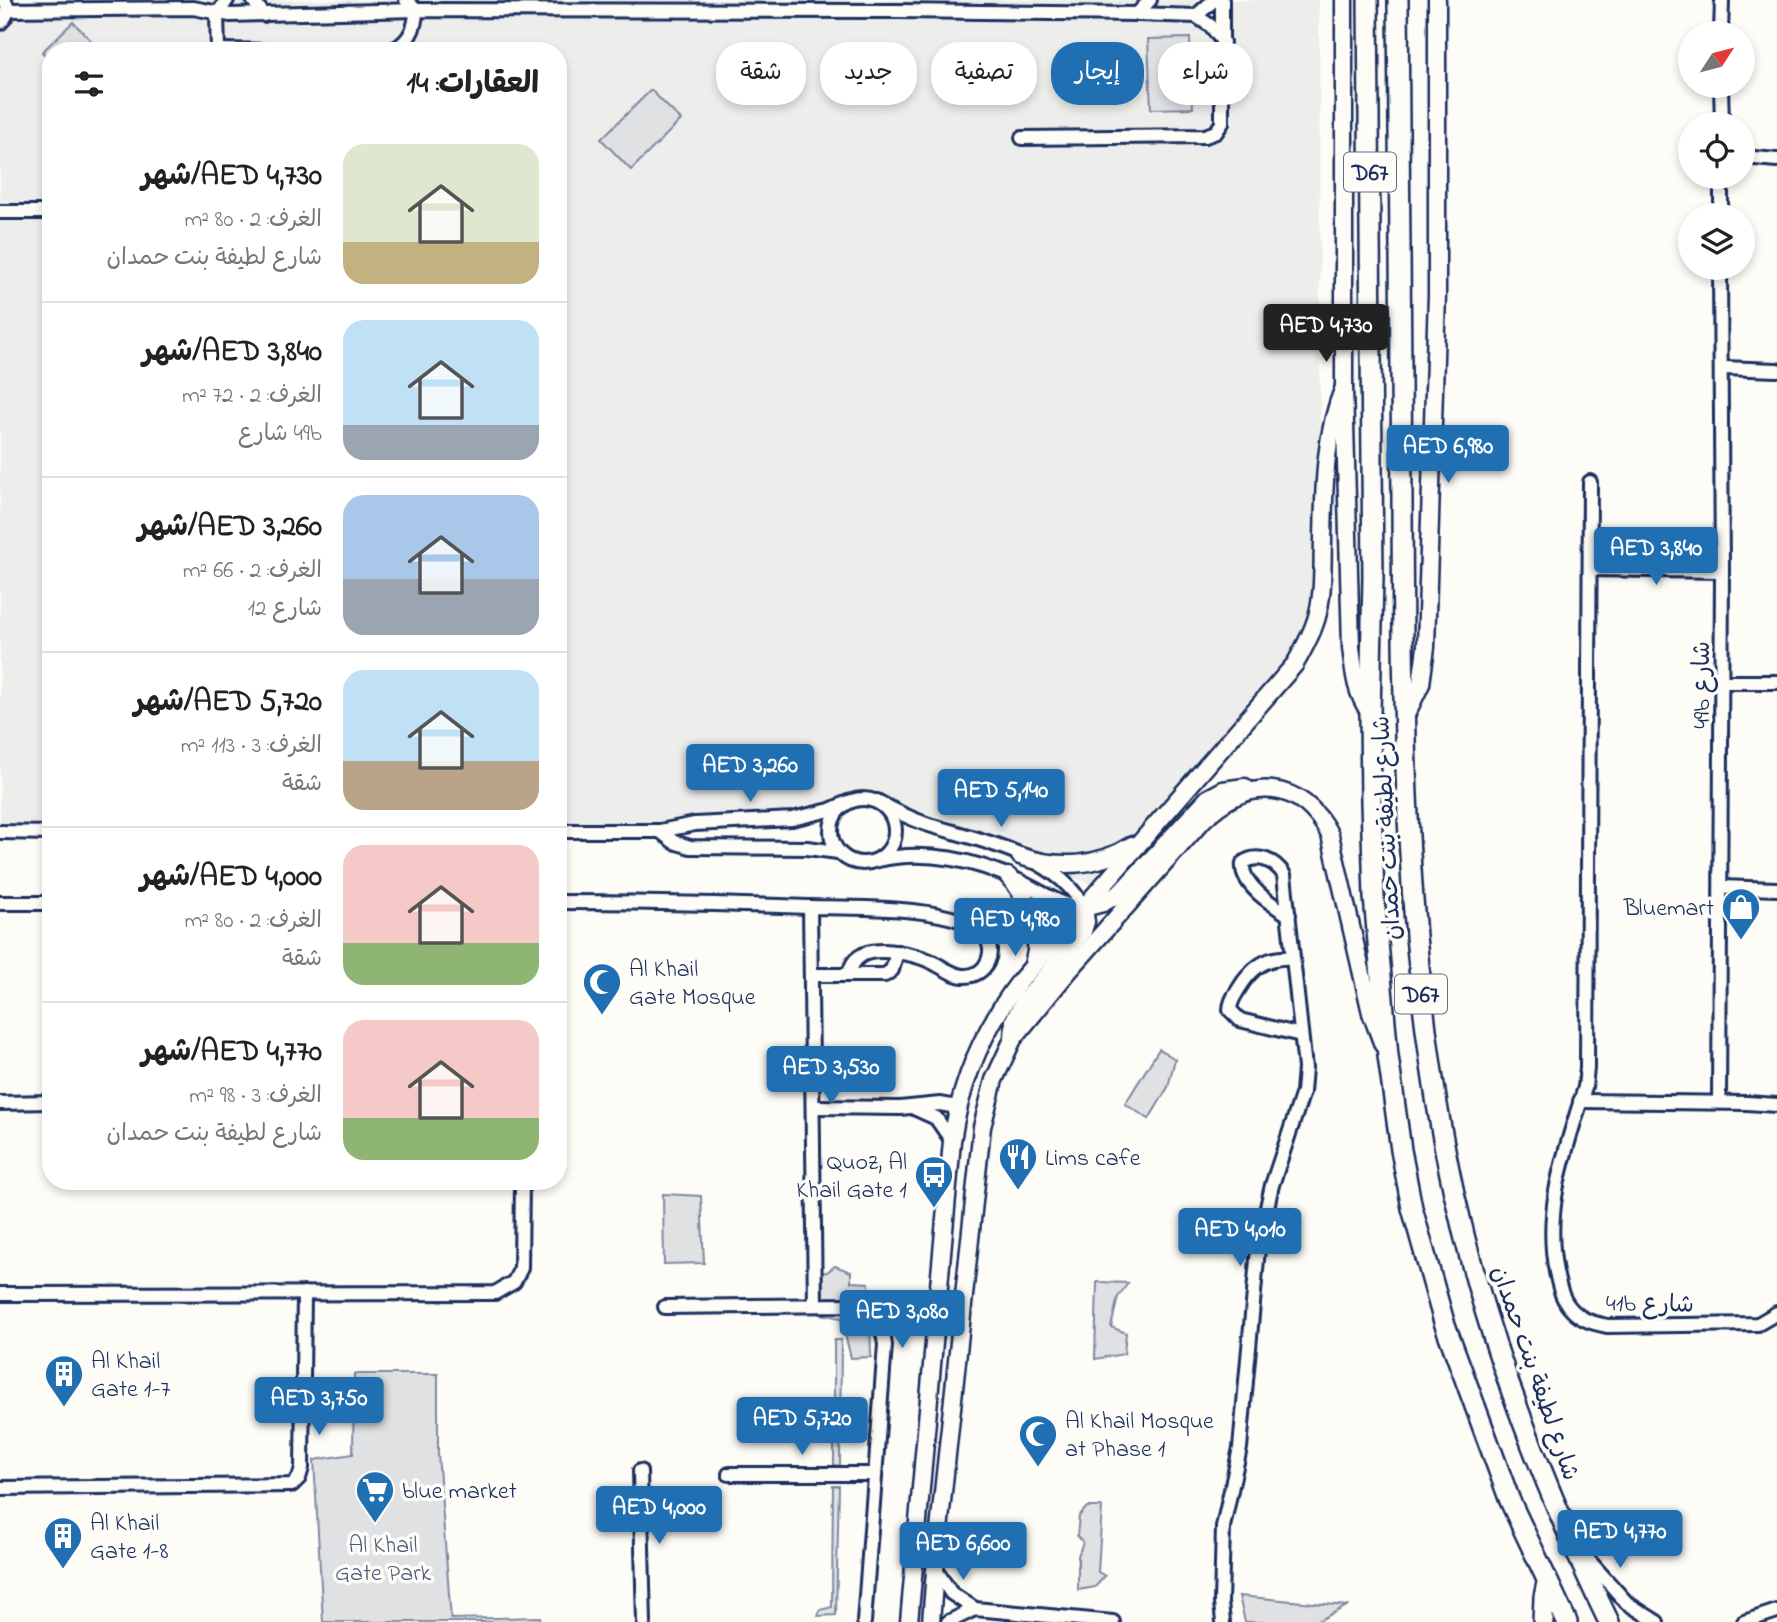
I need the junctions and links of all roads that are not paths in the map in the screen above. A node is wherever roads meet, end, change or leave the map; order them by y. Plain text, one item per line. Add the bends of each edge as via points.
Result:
1 (227, 0) edge
2 (253, 0) edge
3 (382, 0) edge
4 (406, 0) edge
5 (1150, 0) edge
6 (1214, 0) edge
7 (1222, 0) edge
8 (1344, 0) edge
9 (1368, 0) edge
10 (1398, 0) edge
11 (1437, 0) edge
12 (1722, 0) edge
13 (6, 5) edge
14 (416, 10) junction
15 (364, 11) junction
16 (217, 14) junction
17 (1137, 14) junction
18 (264, 15) junction
19 (1196, 16) junction
20 (1721, 21) edge
21 (0, 23) edge
22 (218, 42) edge
23 (405, 42) edge
24 (1223, 42) joint
25 (1222, 105) edge
26 (1022, 138) dead end
27 (1755, 159) edge
28 (1777, 160) edge
29 (0, 212) edge
30 (42, 212) edge
31 (1720, 280) edge
32 (1723, 368) junction
33 (1777, 370) edge
34 (1344, 387) junction
35 (1590, 482) dead end
36 (1590, 569) junction
37 (1722, 572) junction
38 (1722, 682) junction
39 (1777, 682) edge
40 (1370, 713) junction
41 (1405, 717) junction
42 (1255, 790) junction
43 (877, 801) junction
44 (848, 802) junction
45 (567, 831) edge
46 (660, 831) junction
47 (0, 832) edge
48 (1148, 832) junction
49 (42, 833) edge
50 (838, 852) junction
51 (1020, 856) junction
52 (878, 860) junction
53 (1008, 876) junction
54 (1721, 887) junction
55 (1777, 890) edge
56 (567, 902) edge
57 (0, 903) edge
58 (42, 903) edge
59 (810, 907) junction
60 (1084, 908) junction
61 (1289, 915) junction
62 (897, 952) junction
63 (1292, 958) junction
64 (1033, 965) junction
65 (812, 975) junction
66 (848, 975) junction
67 (1301, 1035) junction
68 (1013, 1039) junction
69 (1388, 1056) junction
70 (1580, 1101) junction
71 (42, 1102) edge
72 (1719, 1102) junction
73 (0, 1104) edge
74 (1777, 1105) edge
75 (814, 1107) junction
76 (957, 1107) junction
77 (910, 1108) junction
78 (952, 1141) junction
79 (977, 1173) junction
80 (522, 1190) edge
81 (304, 1293) junction
82 (0, 1294) edge
83 (815, 1306) junction
84 (665, 1307) dead end
85 (1777, 1312) edge
86 (640, 1471) dead end
87 (729, 1474) dead end
88 (875, 1474) junction
89 (0, 1488) edge
90 (1569, 1538) junction
91 (935, 1568) junction
92 (1547, 1583) junction
93 (975, 1609) junction
94 (1777, 1611) edge
95 (644, 1622) edge
96 (864, 1622) edge
97 (909, 1622) edge
98 (931, 1622) edge
99 (948, 1622) edge
100 (1113, 1622) edge
101 (1223, 1622) edge
102 (1543, 1622) edge
103 (1567, 1622) edge
104 (1609, 1622) edge
105 (1657, 1622) edge
106 (1744, 1622) edge

1 - 16 street
2 - 18 street
3 - 15 street
4 - 14 street
5 - 17 street
6 - 19 street
7 - 24 street
8 - 34 street
9 - 40 main road, شارع لطيفة بنت حمدان / D67 via 1373,343
10 - 41 main road, شارع لطيفة بنت حمدان / D67
11 - 41 street via 1437,294 1426,647 1421,684
12 - 20 street
13 - 16 street via 193,8
13 - 21 street via 7,15
14 - 15 street
14 - 17 street
14 - 23 street via 414,28
15 - 18 street
16 - 18 street
16 - 22 street
17 - 19 street
19 - 24 street
25 - 26 street via 1222,122 1211,135
27 - 28 street
29 - 30 street
31 - 32 street, 49b شارع
32 - 33 street
32 - 37 street, 49b شارع
34 - 40 street via 1351,647 1355,684
34 - 48 street via 1331,432 1326,475 1321,594 1307,642 1294,664
35 - 36 street, 41b شارع
36 - 37 street
36 - 70 street, 41b شارع via 1587,1068
37 - 38 street, 49b شارع
38 - 39 street
38 - 54 street, 49b شارع
40 - 69 main road, شارع لطيفة بنت حمدان / D67 via 1374,897
41 - 90 main road, شارع لطيفة بنت حمدان / D67 via 1415,941 1446,1153 1481,1295
42 - 60 street via 1230,788 1208,798 1120,892
42 - 68 street via 1219,805 1204,819
42 - 69 street via 1294,796 1311,808 1325,827 1337,859 1371,1013
43 - 44 street
43 - 51 street via 908,817
43 - 52 street via 895,823 895,838
44 - 46 street via 792,819 695,824
44 - 50 street via 833,818 830,830
45 - 46 street
46 - 50 street via 690,848
47 - 49 street
48 - 51 street via 1100,861 1059,865
48 - 60 street
50 - 52 street via 864,864
51 - 60 street via 1067,885
52 - 53 street via 937,856
53 - 60 street via 1060,902
53 - 64 street via 1035,919
54 - 55 street
54 - 72 street, 49b شارع
56 - 59 street
57 - 58 street
59 - 62 street via 895,909 942,917 979,930 990,950 982,970 964,976
59 - 65 street
60 - 64 street
60 - 68 street via 1083,931 1023,1003 1014,1020
61 - 61 street via 1280,868 1259,858 1243,863 1247,879 1260,894
61 - 63 street
62 - 66 street via 865,953 855,960
62 - 66 street via 892,970 885,975
63 - 67 street
63 - 67 street via 1273,958 1257,966 1231,1001 1230,1010 1240,1020
64 - 76 street via 986,1031
65 - 66 street
65 - 75 street
67 - 101 street via 1303,1093 1272,1185 1258,1248 1240,1448 1223,1527
68 - 79 street via 989,1095
69 - 92 main road, شارع لطيفة بنت حمدان / D67 via 1403,1161 1426,1266 1483,1432
70 - 72 street
70 - 85 street, 41b شارع via 1551,1223 1556,1274 1572,1311 1588,1322 1607,1326 1758,1324
71 - 73 street
72 - 74 street
75 - 77 street
75 - 83 street
76 - 77 street
76 - 78 street
76 - 79 street via 974,1124
77 - 78 street via 936,1118
78 - 97 street
79 - 91 street
80 - 81 street via 521,1268 514,1282 502,1291
81 - 82 street
81 - 89 street via 301,1474 296,1482 287,1486
83 - 84 street
83 - 88 street via 863,1309 876,1320 884,1336
86 - 95 street
87 - 88 street
88 - 96 street
90 - 104 main road, شارع لطيفة بنت حمدان / D67
90 - 105 street via 1627,1603
91 - 93 street via 951,1593
91 - 98 street
92 - 102 main road
92 - 103 main road, شارع لطيفة بنت حمدان / D67
93 - 99 street
93 - 100 street
94 - 106 street

